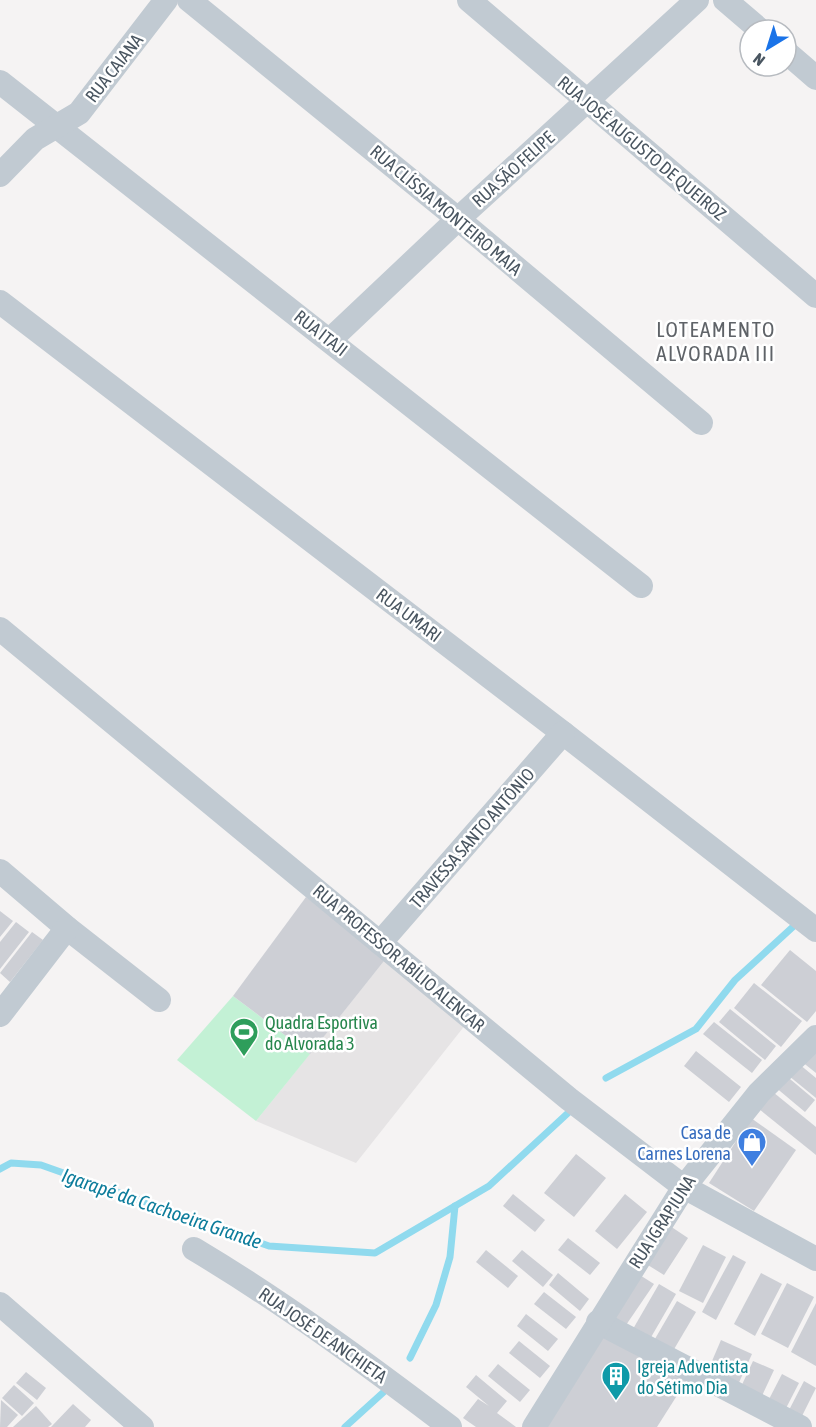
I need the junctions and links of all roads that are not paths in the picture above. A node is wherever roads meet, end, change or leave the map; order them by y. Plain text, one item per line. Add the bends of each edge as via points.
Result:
1 (166, 0) edge
2 (189, 0) edge
3 (469, 0) edge
4 (697, 0) edge
5 (725, 0) edge
6 (746, 18) edge
7 (798, 62) edge
8 (816, 78) edge
9 (0, 82) edge
10 (588, 102) junction
11 (56, 125) junction
12 (0, 175) edge
13 (458, 219) junction
14 (816, 296) edge
15 (0, 302) edge
16 (330, 340) junction
17 (702, 423) dead end
18 (640, 586) dead end
19 (0, 629) edge
20 (563, 733) junction
21 (0, 871) edge
22 (67, 928) junction
23 (815, 929) edge
24 (380, 943) junction
25 (159, 1000) dead end
26 (0, 1015) edge
27 (816, 1037) edge
28 (684, 1187) junction
29 (194, 1249) dead end
30 (816, 1259) edge
31 (0, 1304) edge
32 (598, 1322) junction
33 (142, 1427) edge
34 (450, 1427) edge
35 (534, 1427) edge
36 (800, 1427) edge

1 - 11 street, RUA CAIANA via 79,113
2 - 13 street, RUA CLÍSSIA MONTEIRO MAIA
3 - 10 street, RUA JOSÉ AUGUSTO DE QUEIROZ
4 - 10 street, RUA SÃO FELIPE
5 - 6 street
7 - 8 street
9 - 11 street, RUA ITAJI
10 - 13 street, RUA SÃO FELIPE
10 - 14 street, RUA JOSÉ AUGUSTO DE QUEIROZ
11 - 12 street, RUA CAIANA via 35,139
11 - 16 street, RUA ITAJI
13 - 16 street, RUA SÃO FELIPE
13 - 17 street, RUA CLÍSSIA MONTEIRO MAIA
15 - 20 street, RUA UMARI
16 - 18 street, RUA ITAJI
19 - 24 street, RUA PROFESSOR ABÍLIO ALENCAR
20 - 23 street, RUA UMARI
20 - 24 street, TRAVESSA SANTO ANTÔNIO
21 - 22 street
22 - 25 street
22 - 26 street
24 - 28 street, RUA PROFESSOR ABÍLIO ALENCAR
27 - 28 street, RUA IGRAPIUNA via 759,1093
28 - 30 street, RUA PROFESSOR ABÍLIO ALENCAR
28 - 32 street, RUA IGRAPIUNA
29 - 34 street, RUA JOSÉ DE ANCHIETA via 251,1284
31 - 33 street
32 - 35 street, RUA IGRAPIUNA
32 - 36 street

